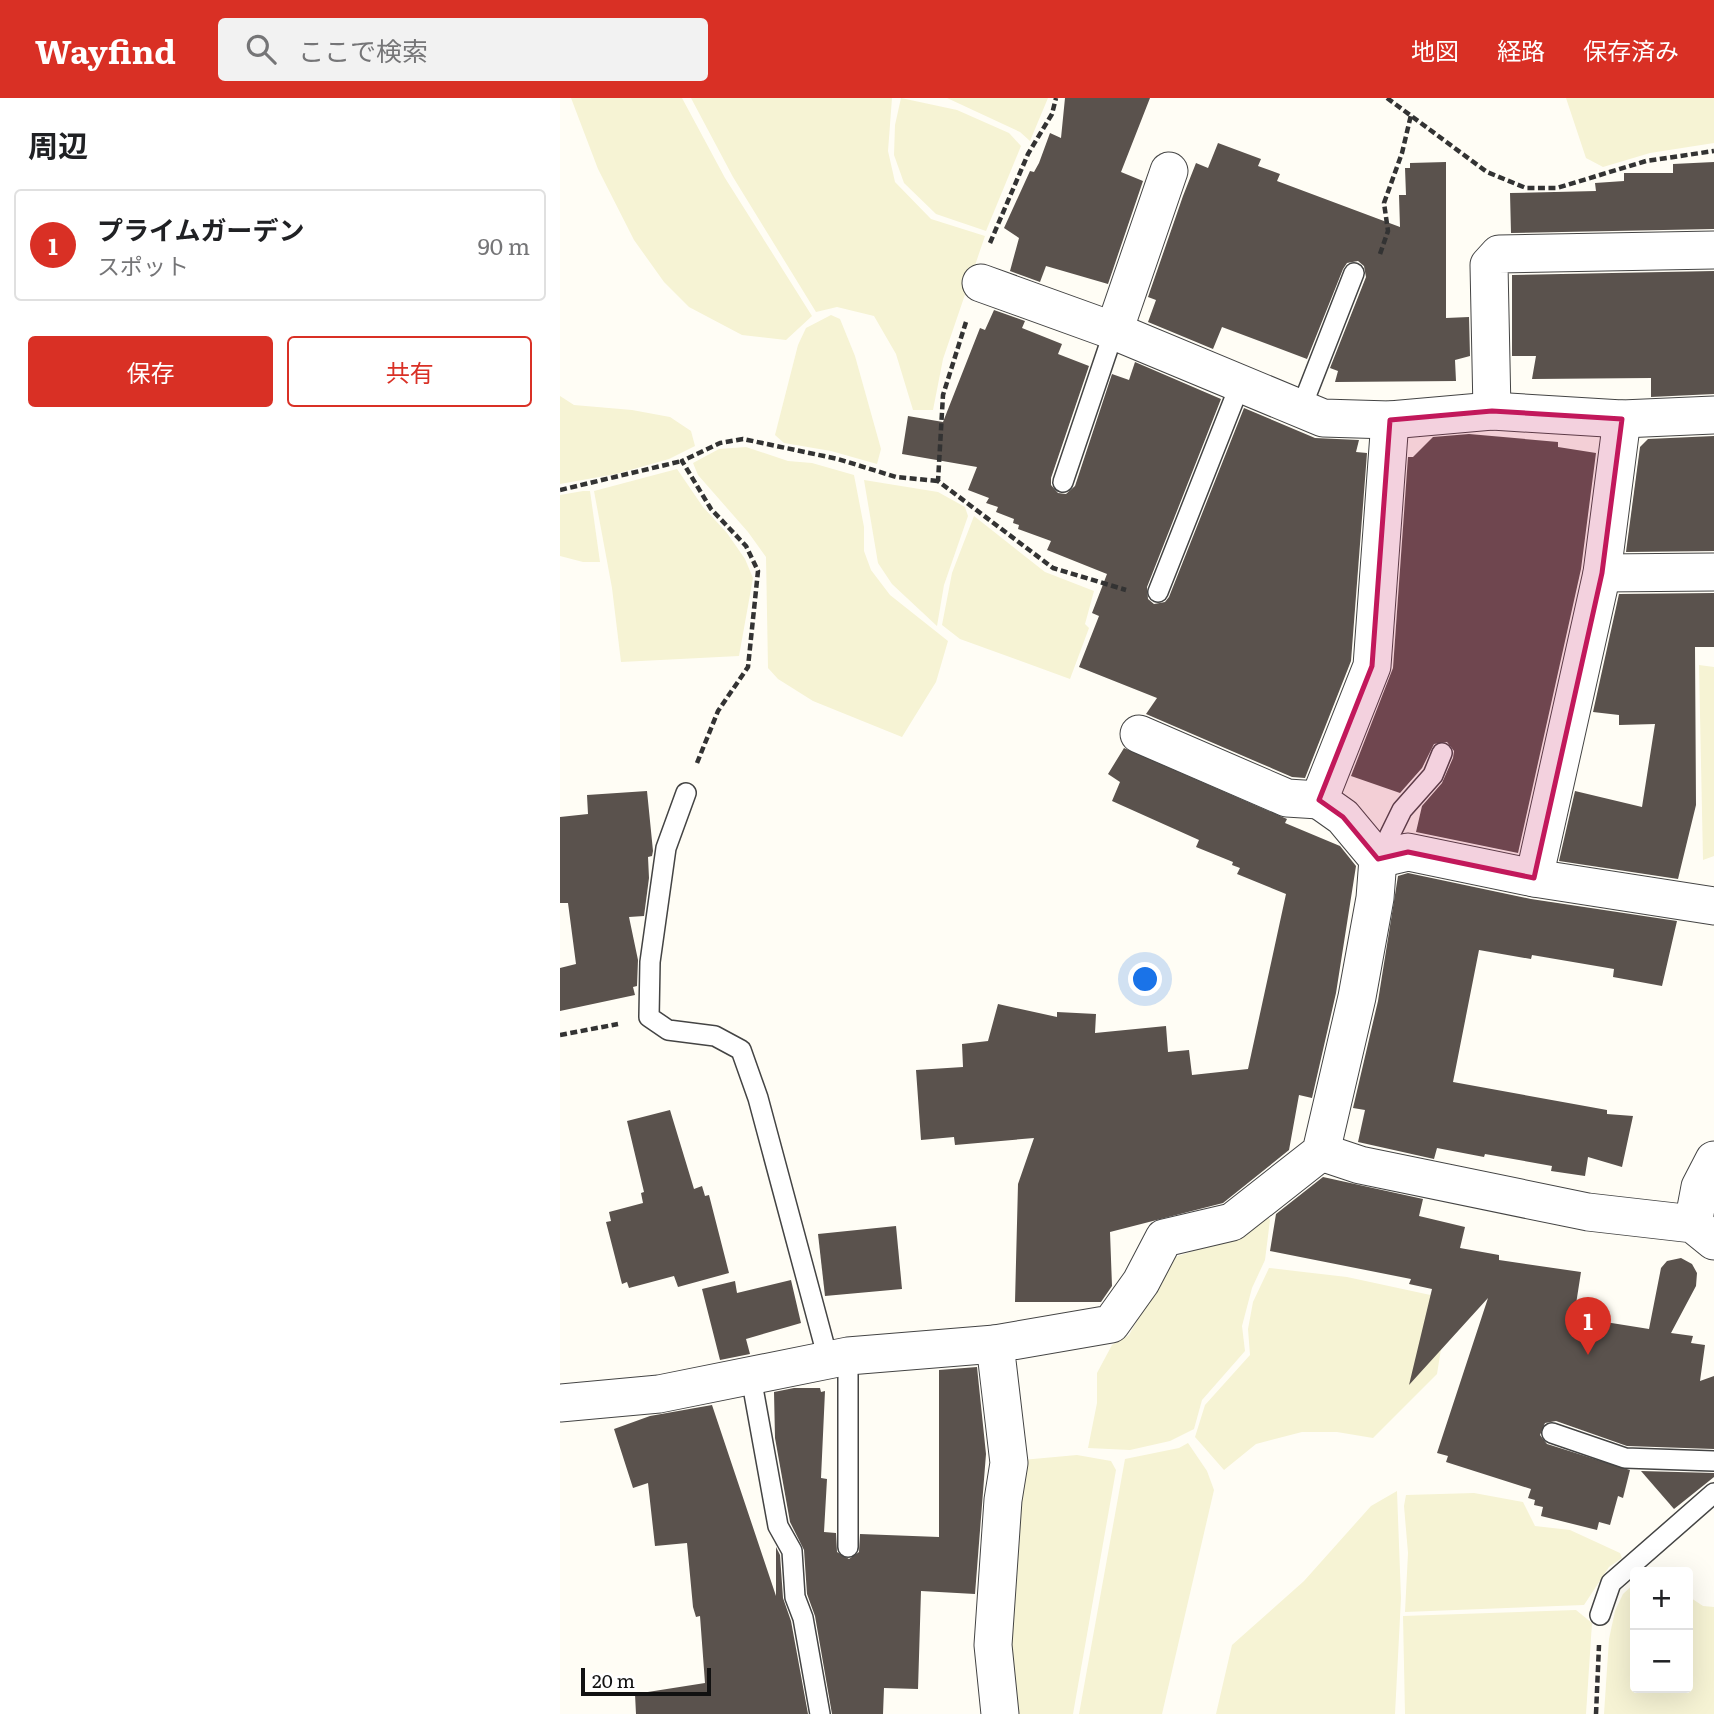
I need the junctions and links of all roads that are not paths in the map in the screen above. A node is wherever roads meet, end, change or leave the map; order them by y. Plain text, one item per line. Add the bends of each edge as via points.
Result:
1 (1169, 171) dead end
2 (1714, 250) edge
3 (1354, 273) dead end
4 (981, 283) road end
5 (1114, 331) junction
6 (1241, 382) junction
7 (1302, 406) junction
8 (1492, 411) junction
9 (1714, 415) edge
10 (1622, 419) junction
11 (1390, 420) junction
12 (1063, 482) dead end
13 (1714, 572) edge
14 (1602, 573) junction
15 (1157, 592) road end
16 (1139, 734) dead end
17 (1442, 753) dead end
18 (685, 793) road end
19 (1319, 800) junction
20 (1378, 859) junction
21 (1534, 878) junction
22 (1714, 906) edge
23 (1321, 1152) junction
24 (1714, 1160) edge
25 (1704, 1233) edge
26 (995, 1344) junction
27 (838, 1357) junction
28 (751, 1377) junction
29 (560, 1403) edge
30 (1552, 1433) dead end
31 (1714, 1461) edge
32 (1714, 1493) edge
33 (848, 1547) dead end
34 (1600, 1615) road end
35 (820, 1714) edge
36 (1000, 1714) edge

1 - 5 street
2 - 8 street via 1499,254 1489,265
3 - 7 lane
4 - 5 street
5 - 6 street
5 - 12 lane
6 - 7 street
6 - 15 lane
7 - 11 street via 1323,418
8 - 10 street
8 - 11 street
9 - 10 street
10 - 14 street
11 - 19 street via 1372,666
13 - 14 street
14 - 21 street
16 - 19 street via 1287,798
17 - 20 lane via 1433,775 1402,810
18 - 27 lane via 666,848 650,962 649,1017 668,1030 715,1036 740,1050
19 - 20 street via 1343,817
20 - 21 street via 1408,852
20 - 23 street via 1357,997
21 - 22 street
23 - 25 street via 1360,1166
23 - 26 street via 1232,1222 1164,1238 1141,1282 1111,1324
24 - 25 street via 1700,1187
26 - 27 street
26 - 36 street via 1009,1463 993,1645
27 - 28 street
27 - 33 lane
28 - 29 street via 659,1394
28 - 35 lane via 778,1526 792,1550 795,1597
30 - 31 lane via 1625,1458
32 - 34 lane via 1611,1583

